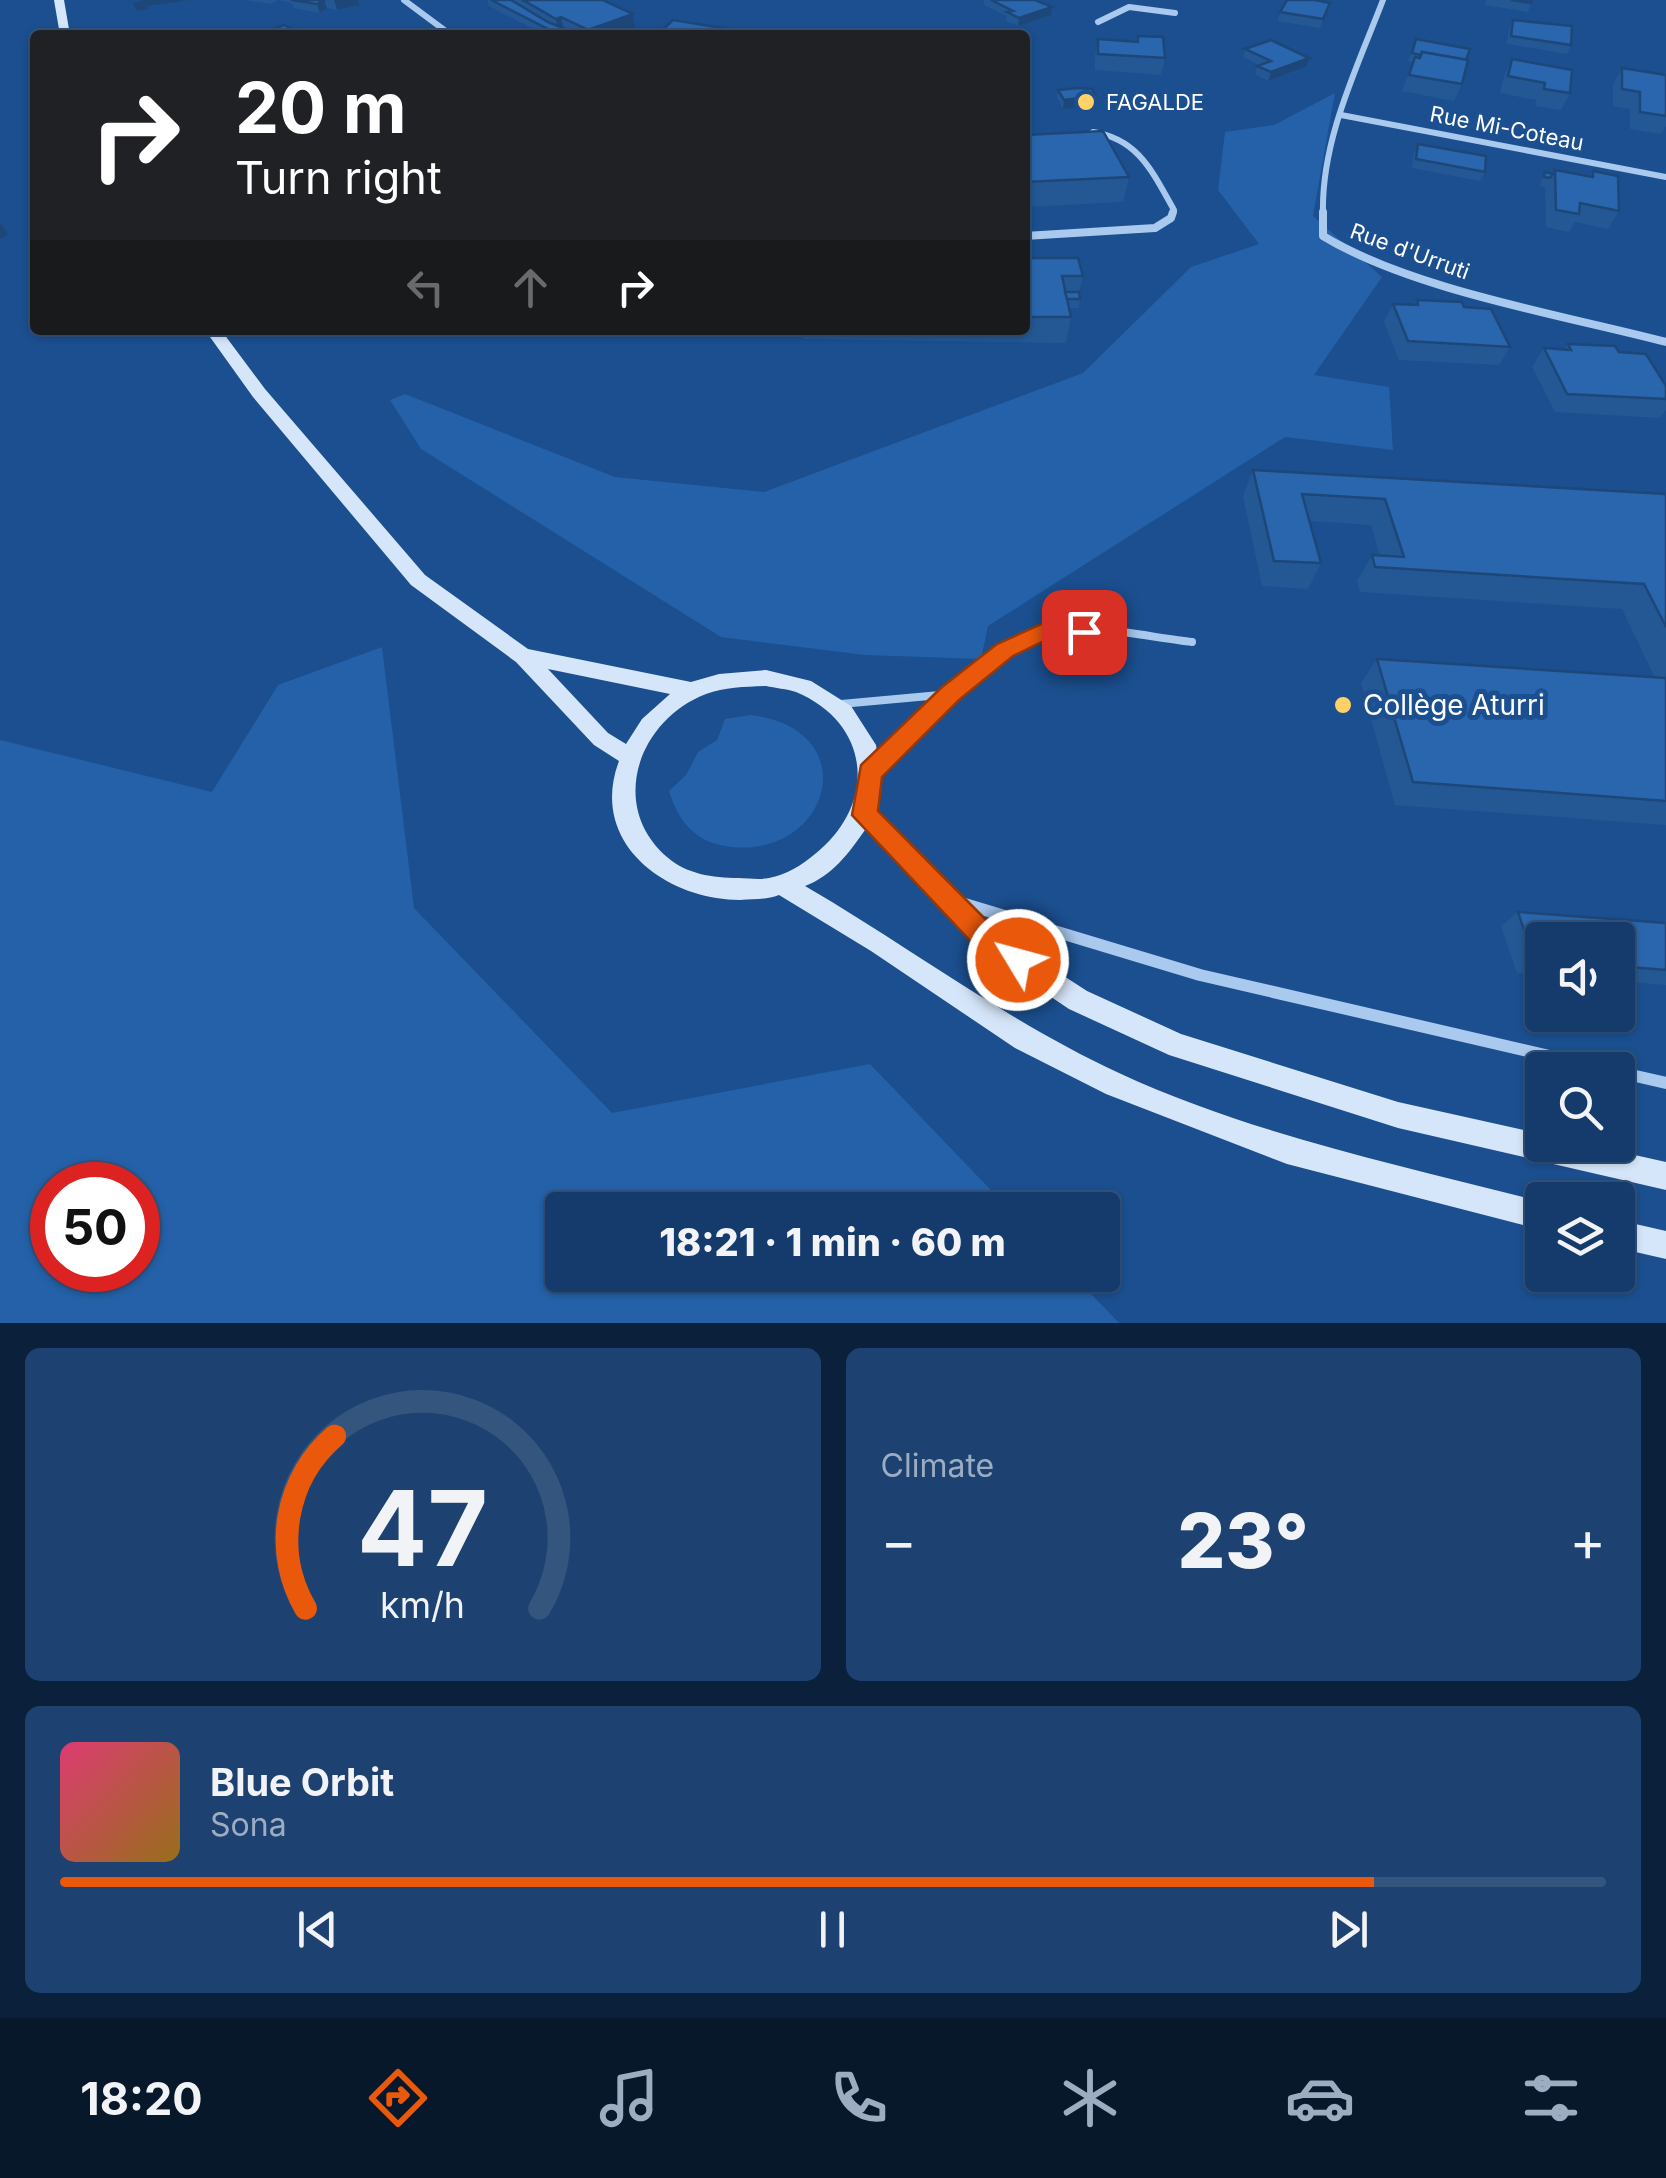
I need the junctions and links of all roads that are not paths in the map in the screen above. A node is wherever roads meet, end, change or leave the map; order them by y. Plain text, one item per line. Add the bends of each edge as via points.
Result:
1 (59, 0) edge
2 (404, 0) edge
3 (1121, 0) edge
4 (1382, 0) edge
5 (1129, 7) junction
6 (1166, 7) dead end
7 (1158, 11) junction
8 (1175, 13) dead end
9 (1098, 22) dead end
10 (64, 30) edge
11 (444, 30) edge
12 (1340, 114) junction
13 (1080, 132) edge
14 (1666, 176) edge
15 (1030, 236) edge
16 (217, 335) edge
17 (1666, 342) edge
18 (1192, 642) dead end
19 (523, 656) junction
20 (693, 691) junction
21 (950, 694) junction
22 (833, 704) junction
23 (628, 756) junction
24 (870, 772) junction
25 (864, 815) junction
26 (784, 886) junction
27 (946, 897) junction
28 (1528, 1052) edge
29 (1635, 1076) edge
30 (1666, 1082) edge
31 (1666, 1176) edge
32 (1525, 1212) edge
33 (1635, 1238) edge
34 (1666, 1245) edge

1 - 10 main road
2 - 11 street
3 - 5 street
4 - 12 street, Rue d'Urruti
5 - 7 street
5 - 9 street
6 - 7 street
7 - 8 street
12 - 14 street, Rue Mi-Coteau
12 - 17 street, Rue d'Urruti via 1321,210 1323,236 1435,282
13 - 15 street via 1120,135 1134,144 1174,210 1171,218 1155,228
16 - 19 main road via 418,580
18 - 21 lane via 1048,629 1005,650
19 - 20 main road
19 - 23 main road via 601,739
20 - 22 main road via 766,678
20 - 23 main road via 666,707
21 - 22 lane
21 - 24 lane
22 - 24 main road via 857,730
23 - 26 main road via 625,814 659,865 696,885 740,892
24 - 25 main road
25 - 26 main road via 842,850
25 - 27 main road
26 - 32 main road via 1024,1039 1115,1085 1287,1150
27 - 28 street via 1080,944 1253,992
27 - 31 main road via 987,940 1078,1000 1178,1046 1398,1115
29 - 30 street
33 - 34 main road

